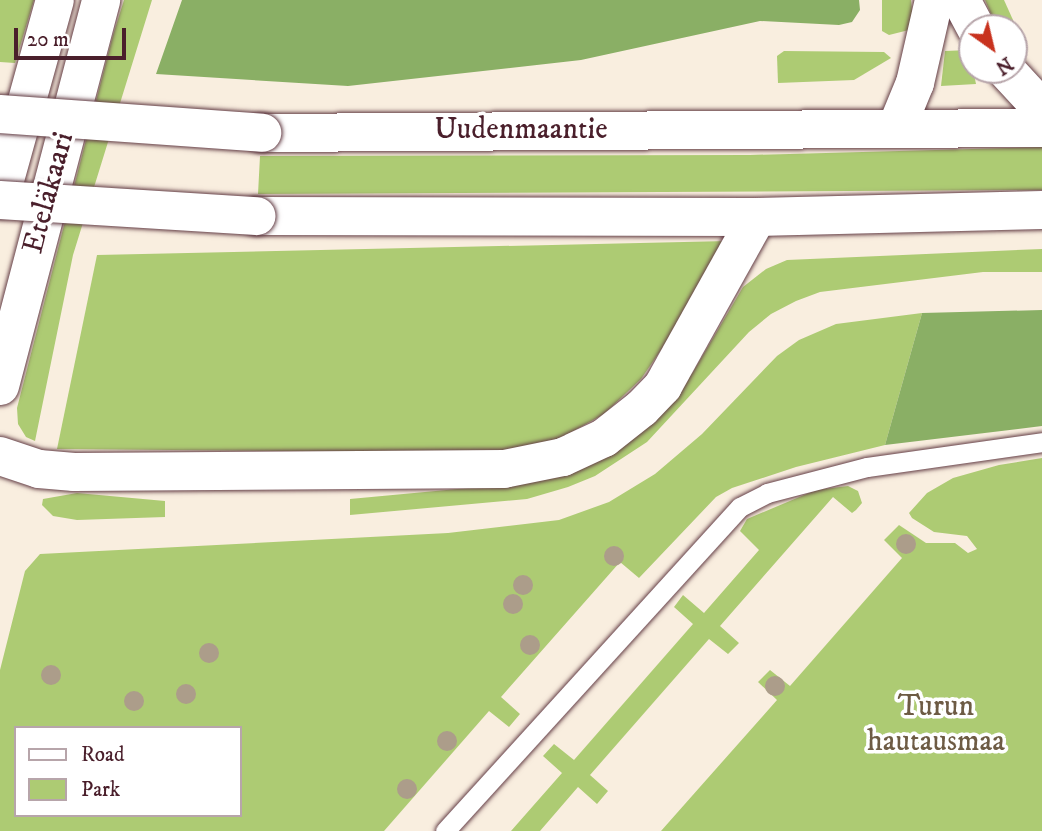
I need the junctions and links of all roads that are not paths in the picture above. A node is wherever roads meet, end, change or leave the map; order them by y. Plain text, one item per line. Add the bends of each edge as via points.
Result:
1 (55, 0) edge
2 (101, 0) edge
3 (934, 0) edge
4 (1019, 84) edge
5 (1042, 109) edge
6 (0, 114) edge
7 (1042, 128) edge
8 (896, 129) junction
9 (0, 199) edge
10 (1042, 211) edge
11 (757, 217) junction
12 (0, 386) edge
13 (1042, 442) edge
14 (0, 456) edge
15 (445, 831) edge

1 - 9 main road, Eteläkaari
2 - 12 main road, Eteläkaari
3 - 8 main road via 915,83
4 - 5 main road
6 - 8 main road, Uudenmaantie, bridge via 262,133
7 - 8 main road, Uudenmaantie
9 - 11 main road, bridge via 257,216
10 - 11 main road
11 - 14 main road via 663,386 604,438 563,457 504,470 74,472 39,469
13 - 15 lane via 867,467 767,493 740,507

